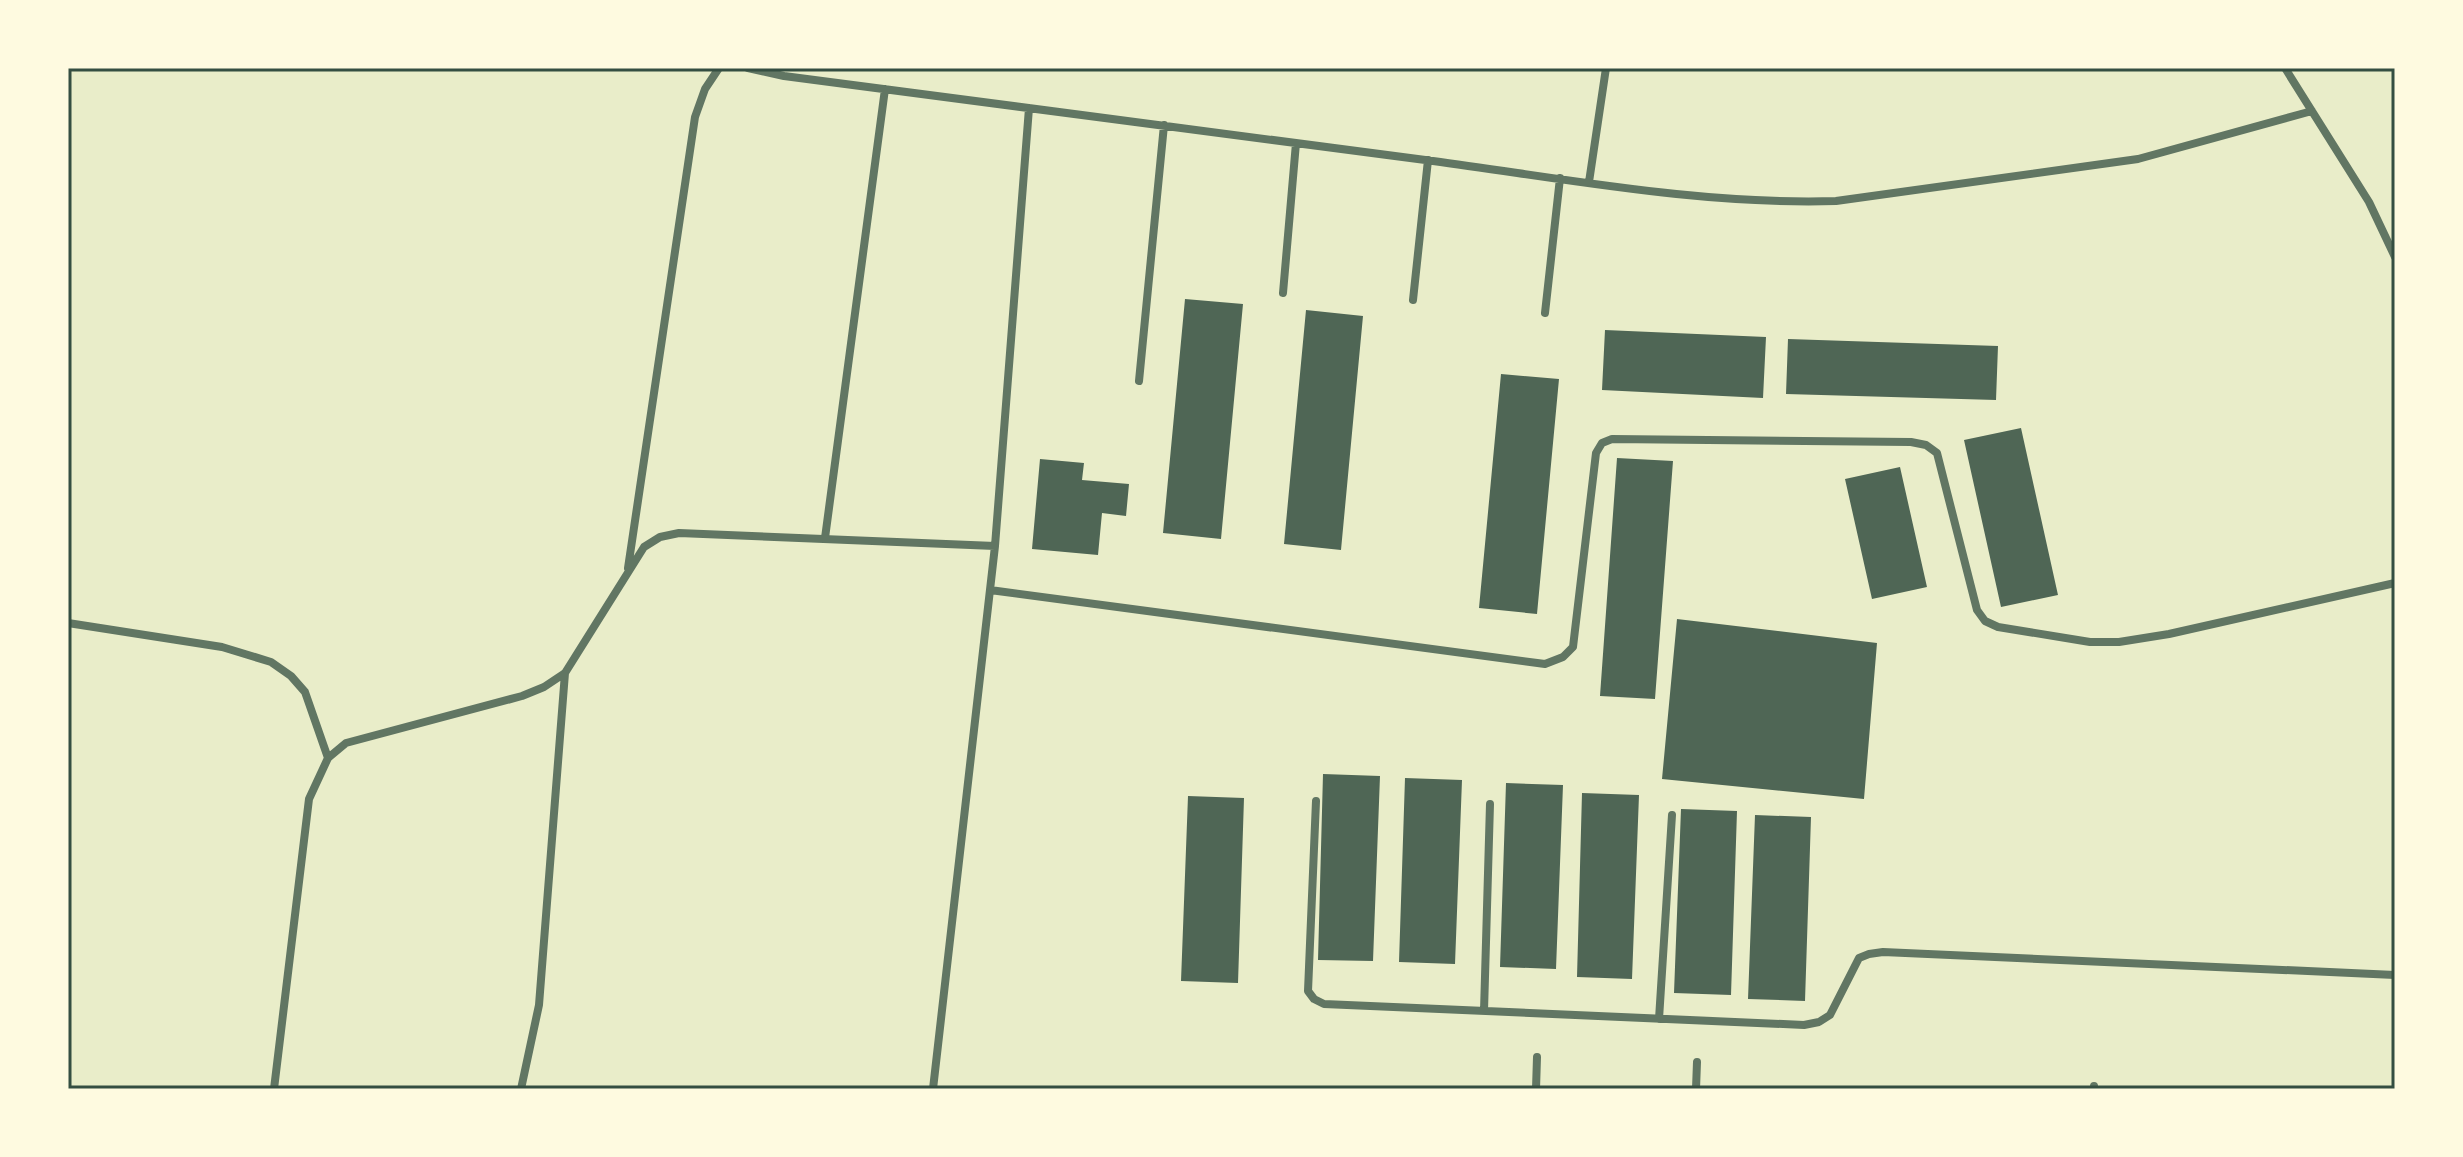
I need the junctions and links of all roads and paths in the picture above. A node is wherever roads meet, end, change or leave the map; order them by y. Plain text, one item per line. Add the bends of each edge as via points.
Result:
1 (719, 68) edge
2 (748, 68) edge
3 (1606, 68) edge
4 (2285, 68) edge
5 (885, 89) junction
6 (1029, 108) junction
7 (2312, 111) junction
8 (1164, 125) junction
9 (1296, 143) junction
10 (1428, 160) junction
11 (1560, 178) junction
12 (1589, 182) junction
13 (2395, 257) edge
14 (1283, 293) dead end
15 (1413, 300) dead end
16 (1545, 313) dead end
17 (1139, 381) dead end
18 (825, 538) junction
19 (995, 546) junction
20 (628, 570) junction
21 (2395, 583) edge
22 (990, 590) junction
23 (68, 623) edge
24 (565, 673) junction
25 (328, 758) junction
26 (1316, 801) dead end
27 (1490, 804) dead end
28 (1672, 815) dead end
29 (2395, 975) edge
30 (1484, 1011) junction
31 (1659, 1019) junction
32 (1537, 1057) dead end
33 (1697, 1062) dead end
34 (274, 1089) edge
35 (521, 1089) edge
36 (933, 1089) edge
37 (1536, 1089) edge
38 (1696, 1089) edge

1 - 20 street via 695,117
2 - 5 street
3 - 12 street
4 - 7 street
5 - 6 street
5 - 18 street
6 - 8 street
6 - 19 street
7 - 12 street via 2138,159 1836,201 1730,200
7 - 13 street via 2369,202
8 - 9 street
8 - 17 street
9 - 10 street
9 - 14 street
10 - 11 street
10 - 15 street
11 - 12 street
11 - 16 street
18 - 19 street
18 - 20 street via 679,533 644,547
19 - 22 street
20 - 24 street
21 - 22 street via 2119,642 1998,627 1977,610 1937,453 1926,445 1612,439 1596,453 1573,647 1545,664
22 - 36 street
23 - 25 street via 222,647 271,662 305,692
24 - 25 street via 522,696 346,743
24 - 35 street via 539,1005
25 - 34 street via 309,799
26 - 30 street via 1308,991 1314,999 1324,1004
27 - 30 street
28 - 31 street
29 - 31 street via 1883,952 1859,958 1830,1015 1819,1022
30 - 31 street
32 - 37 street
33 - 38 street

